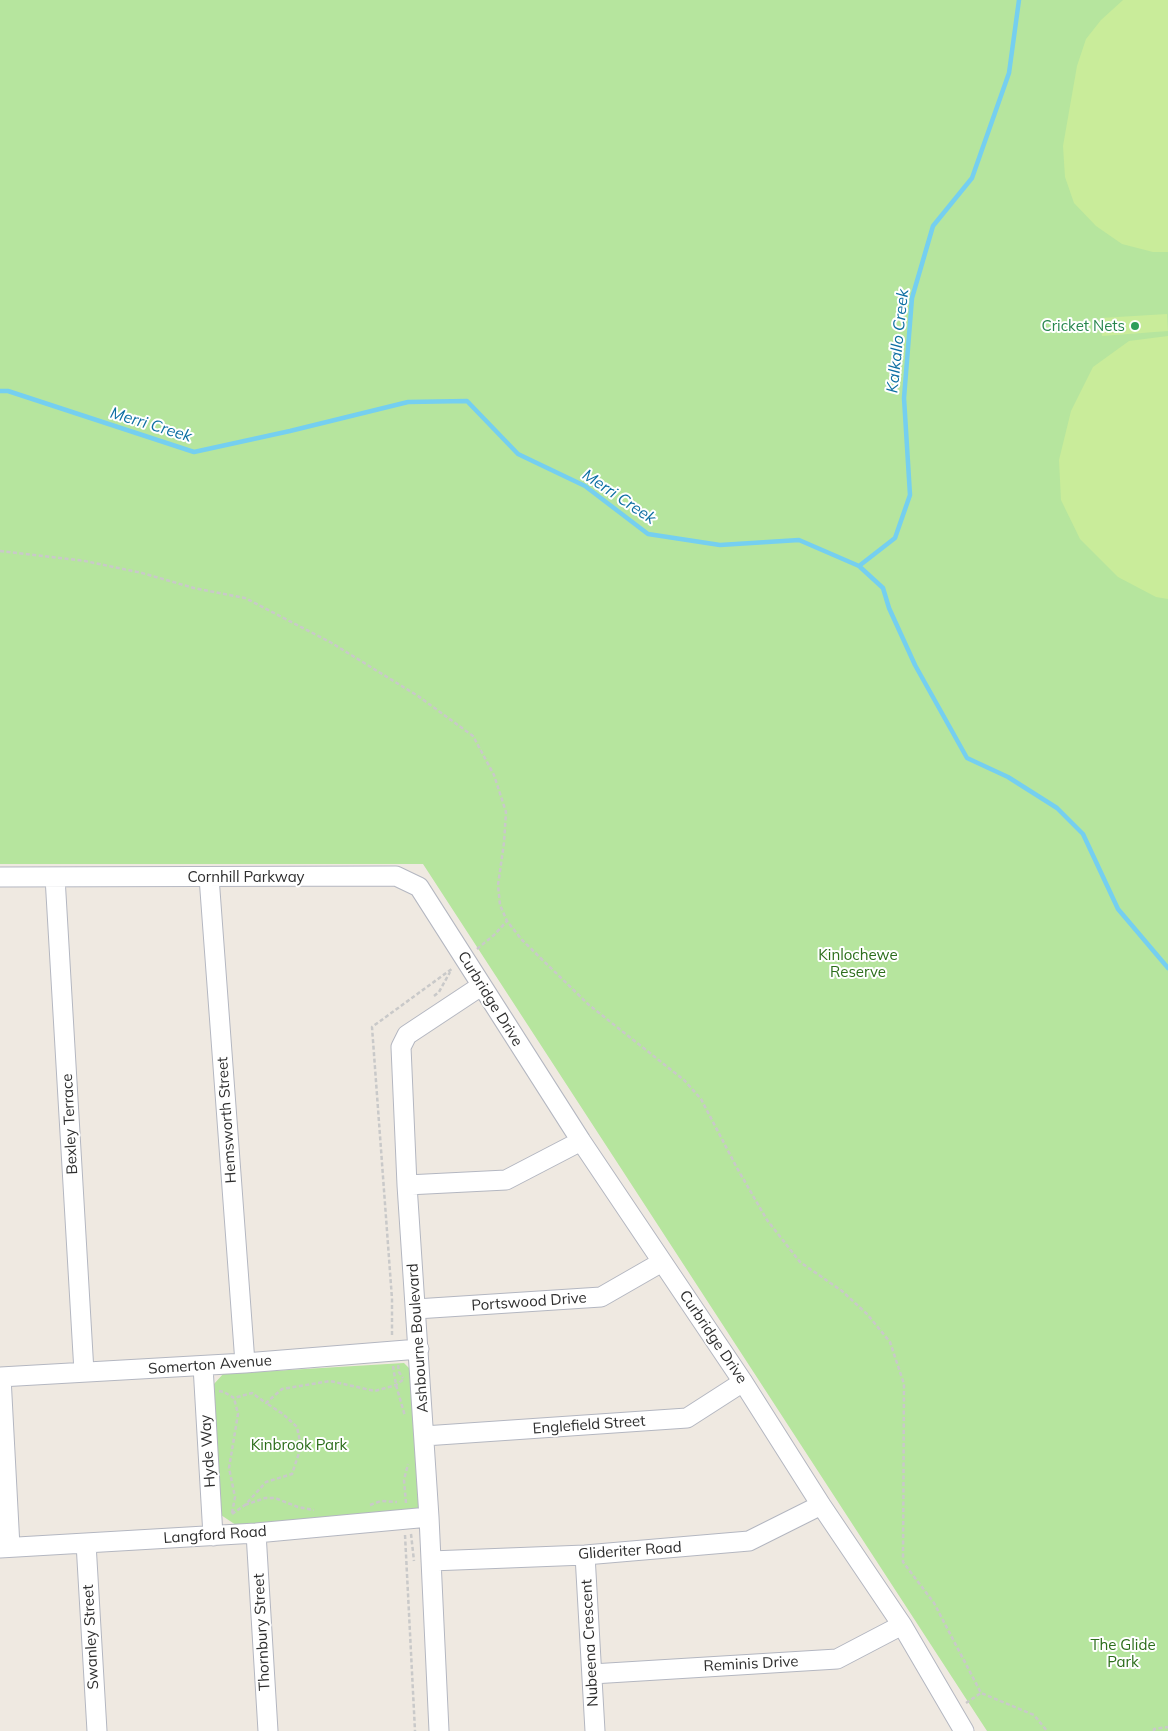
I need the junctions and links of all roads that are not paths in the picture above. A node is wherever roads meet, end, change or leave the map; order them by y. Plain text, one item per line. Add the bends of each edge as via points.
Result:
1 (0, 877) edge
2 (55, 877) junction
3 (209, 877) junction
4 (461, 952) joint
5 (481, 986) junction
6 (581, 1141) junction
7 (407, 1184) junction
8 (662, 1262) junction
9 (416, 1309) junction
10 (419, 1349) junction
11 (246, 1363) junction
12 (203, 1366) junction
13 (84, 1372) junction
14 (0, 1377) edge
15 (744, 1382) junction
16 (424, 1436) junction
17 (821, 1505) junction
18 (429, 1517) junction
19 (256, 1533) junction
20 (213, 1536) junction
21 (86, 1543) junction
22 (5, 1547) edge
23 (585, 1555) junction
24 (431, 1560) junction
25 (902, 1624) junction
26 (592, 1674) junction
27 (97, 1731) edge
28 (268, 1731) edge
29 (439, 1731) edge
30 (595, 1731) edge
31 (964, 1731) edge

1 - 2 street, Cornhill Parkway
2 - 3 street, Cornhill Parkway
2 - 13 street, Bexley Terrace
3 - 4 street, Cornhill Parkway via 396,876 419,887
3 - 11 street, Hemsworth Street
4 - 5 street, Curbridge Drive
5 - 6 street, Curbridge Drive
5 - 7 street, Ashbourne Boulevard via 406,1035 401,1047
6 - 7 street via 506,1180
6 - 8 street, Curbridge Drive
7 - 9 street, Ashbourne Boulevard
8 - 9 street, Portswood Drive via 601,1297
8 - 15 street, Curbridge Drive
9 - 10 street, Ashbourne Boulevard
10 - 11 street, Somerton Avenue
10 - 16 street, Ashbourne Boulevard
11 - 12 street, Somerton Avenue
12 - 13 street, Somerton Avenue
12 - 20 street, Hyde Way
13 - 14 street, Somerton Avenue
14 - 22 street
15 - 16 street, Englefield Street via 687,1418
15 - 17 street, Curbridge Drive
16 - 18 street, Ashbourne Boulevard
17 - 23 street, Glideriter Road via 749,1541
17 - 25 street, Curbridge Drive
18 - 19 street, Langford Road via 405,1511
18 - 24 street, Ashbourne Boulevard
19 - 20 street, Langford Road
19 - 28 street, Thornbury Street
20 - 21 street, Langford Road
21 - 22 street, Langford Road
21 - 27 street, Swanley Street
23 - 24 street, Glideriter Road
23 - 26 street, Nubeena Crescent
24 - 29 street, Ashbourne Boulevard
25 - 26 street, Reminis Drive via 837,1659
25 - 31 street, Curbridge Drive
26 - 30 street, Nubeena Crescent

